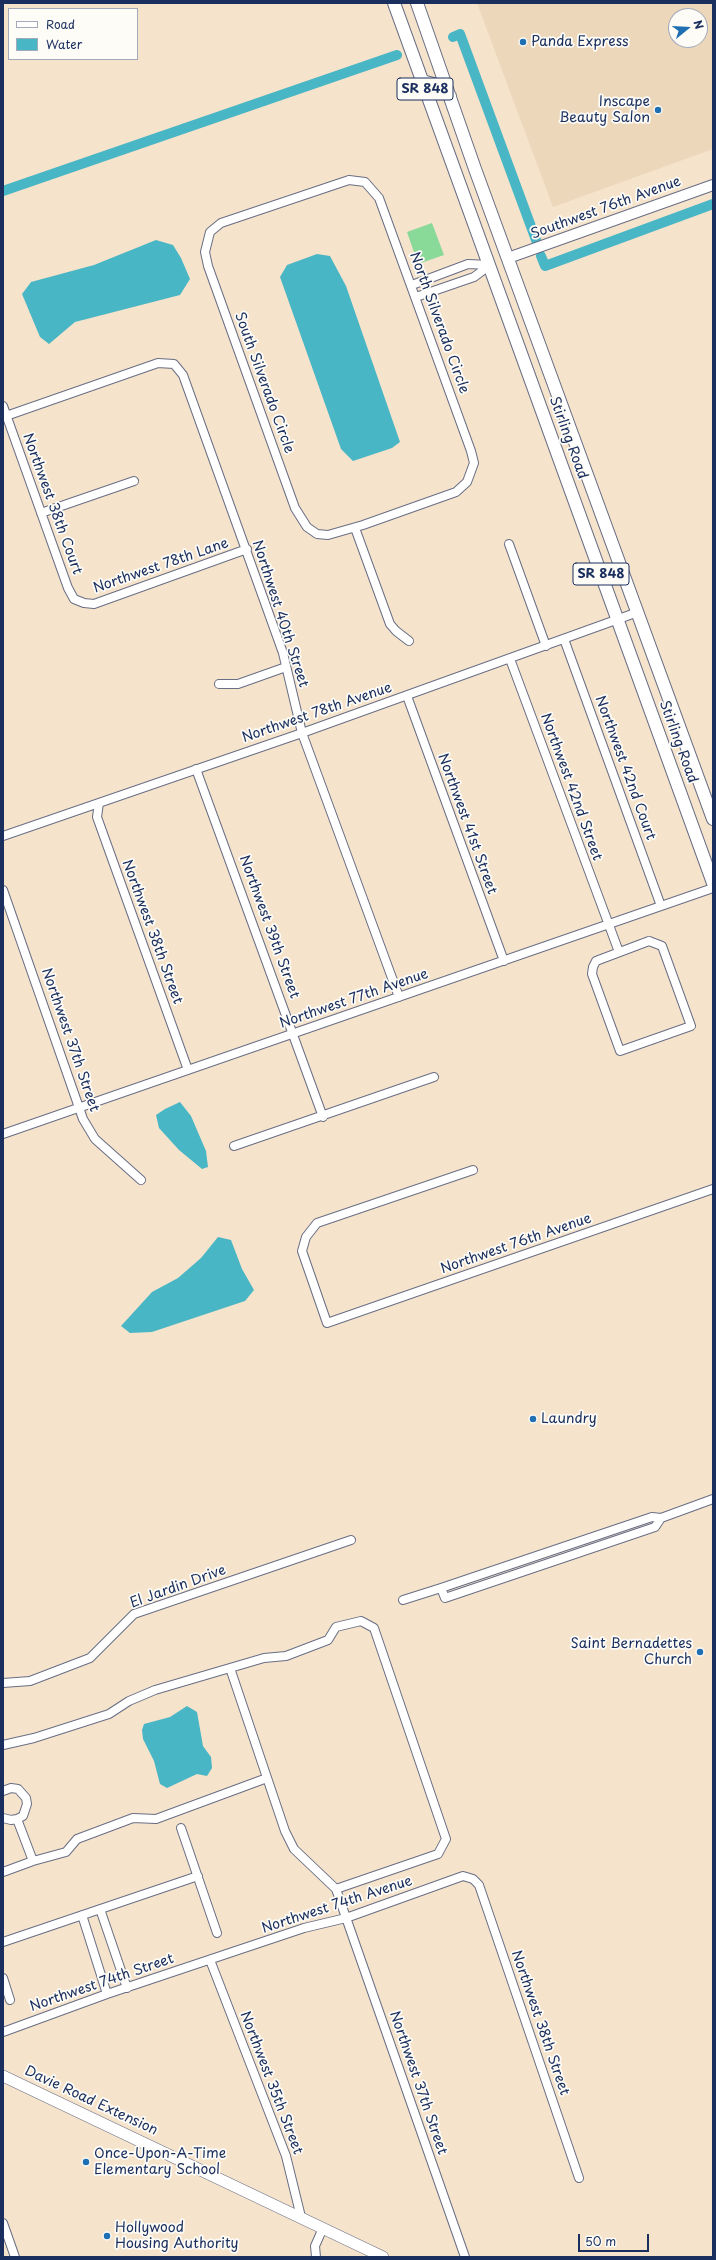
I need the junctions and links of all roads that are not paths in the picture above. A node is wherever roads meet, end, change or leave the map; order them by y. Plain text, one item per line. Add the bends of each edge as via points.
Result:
1 (394, 3) edge
2 (417, 3) edge
3 (422, 80) junction
4 (450, 96) junction
5 (713, 185) edge
6 (207, 238) joint
7 (508, 258) junction
8 (490, 265) junction
9 (518, 283) junction
10 (412, 285) junction
11 (416, 297) junction
12 (3, 406) edge
13 (6, 416) junction
14 (134, 481) dead end
15 (41, 513) junction
16 (354, 528) junction
17 (509, 544) dead end
18 (246, 549) junction
19 (84, 603) joint
20 (638, 612) junction
21 (618, 619) junction
22 (564, 640) junction
23 (409, 641) dead end
24 (546, 646) junction
25 (510, 659) junction
26 (286, 666) junction
27 (219, 684) dead end
28 (407, 696) junction
29 (302, 733) junction
30 (196, 769) junction
31 (99, 803) junction
32 (713, 819) edge
33 (3, 836) edge
34 (713, 883) edge
35 (713, 888) edge
36 (3, 890) edge
37 (661, 906) junction
38 (609, 924) junction
39 (619, 952) junction
40 (504, 961) junction
41 (399, 997) junction
42 (294, 1034) junction
43 (188, 1070) junction
44 (434, 1077) dead end
45 (80, 1107) junction
46 (323, 1117) junction
47 (3, 1134) edge
48 (234, 1146) dead end
49 (473, 1170) dead end
50 (140, 1180) dead end
51 (713, 1189) edge
52 (713, 1499) edge
53 (351, 1540) dead end
54 (403, 1600) dead end
55 (230, 1668) junction
56 (3, 1682) edge
57 (3, 1745) edge
58 (267, 1778) junction
59 (4, 1788) edge
60 (3, 1818) edge
61 (17, 1819) junction
62 (181, 1828) dead end
63 (33, 1860) junction
64 (3, 1872) edge
65 (198, 1876) junction
66 (473, 1879) joint
67 (336, 1889) junction
68 (100, 1909) junction
69 (82, 1915) junction
70 (346, 1918) junction
71 (217, 1933) dead end
72 (3, 1942) edge
73 (210, 1960) junction
74 (3, 1978) edge
75 (127, 1988) junction
76 (108, 1994) junction
77 (10, 2000) dead end
78 (3, 2032) edge
79 (3, 2076) edge
80 (579, 2178) dead end
81 (301, 2217) junction
82 (3, 2223) edge
83 (323, 2228) junction
84 (15, 2257) edge
85 (316, 2257) edge
86 (383, 2257) edge
87 (465, 2257) edge

1 - 3 main road, Stirling Road / SR 848
2 - 4 main road, Stirling Road / SR 848
3 - 4 main road via 437,85
3 - 8 main road, Stirling Road / SR 848
4 - 7 main road, Stirling Road / SR 848
5 - 7 street, Southwest 76th Avenue
6 - 10 street, North Silverado Circle via 215,227 228,220 338,182 365,182 380,198
6 - 16 street, South Silverado Circle via 205,252 208,266 295,508 303,523 312,531 328,535
7 - 9 main road, Stirling Road / SR 848
8 - 9 main road via 503,270
8 - 10 street via 468,264
8 - 11 street via 474,277
8 - 21 main road, Stirling Road / SR 848
9 - 20 main road, Stirling Road / SR 848
10 - 11 street, North Silverado Circle
11 - 16 street, North Silverado Circle via 472,451 473,468 470,478 451,494
12 - 13 street, Northwest 38th Court
13 - 15 street, Northwest 38th Court
13 - 18 street, Northwest 40th Street via 158,363 174,364 182,375
14 - 15 street
15 - 19 street, Northwest 38th Court via 68,588 74,599
16 - 23 street via 390,624
17 - 24 street
18 - 19 street, Northwest 78th Lane via 94,604
18 - 26 street, Northwest 40th Street
20 - 21 street, Northwest 78th Avenue
20 - 32 main road, Stirling Road / SR 848
21 - 22 street, Northwest 78th Avenue
21 - 34 main road, Stirling Road / SR 848
22 - 24 street, Northwest 78th Avenue
22 - 37 street, Northwest 42nd Court
24 - 25 street, Northwest 78th Avenue
25 - 28 street, Northwest 78th Avenue
25 - 38 street, Northwest 42nd Street
26 - 27 street via 238,684
26 - 29 street, Northwest 40th Street
28 - 29 street, Northwest 78th Avenue
28 - 40 street, Northwest 41st Street
29 - 30 street, Northwest 78th Avenue
29 - 41 street, Northwest 40th Street
30 - 31 street, Northwest 78th Avenue
30 - 42 street, Northwest 39th Street
31 - 33 street, Northwest 78th Avenue
31 - 43 street, Northwest 38th Street via 97,817
35 - 37 street, Northwest 77th Avenue
36 - 45 street, Northwest 37th Street
37 - 38 street, Northwest 77th Avenue
38 - 39 street, Northwest 42nd Street
38 - 40 street, Northwest 77th Avenue
39 - 39 street via 596,961 592,974 620,1051 691,1026 662,946 649,941
40 - 41 street, Northwest 77th Avenue
41 - 42 street, Northwest 77th Avenue
42 - 43 street, Northwest 77th Avenue
42 - 46 street, Northwest 39th Street
43 - 45 street, Northwest 77th Avenue
44 - 46 street
45 - 47 street, Northwest 77th Avenue
45 - 50 street, Northwest 37th Street via 83,1119 95,1139
46 - 48 street
49 - 51 street, Northwest 76th Avenue via 317,1223 306,1237 302,1251 327,1323
52 - 54 street via 661,1518 655,1527 445,1598 441,1588
53 - 56 street, El Jardin Drive via 134,1614 90,1658 30,1681
55 - 57 street via 155,1690 129,1701 109,1714
55 - 58 street
55 - 67 street via 264,1658 286,1656 328,1640 336,1627 361,1621 374,1628 446,1839 438,1854
58 - 63 street via 156,1819 133,1818 77,1839 66,1852
58 - 67 street via 285,1831 294,1849
59 - 61 street via 18,1789 26,1798 26,1811
60 - 61 street
61 - 63 street
62 - 65 street
63 - 64 street
65 - 68 street
65 - 71 street
66 - 70 street, Northwest 74th Avenue via 463,1876
66 - 80 street, Northwest 38th Street via 480,1885
67 - 70 street, Northwest 37th Street
68 - 69 street
68 - 75 street
69 - 72 street
69 - 76 street
70 - 73 street, Northwest 74th Avenue via 304,1928
70 - 87 street, Northwest 37th Street
73 - 75 street, Northwest 74th Street
73 - 81 street, Northwest 35th Street via 286,2156
74 - 77 street
75 - 76 street, Northwest 74th Street
76 - 78 street, Northwest 74th Street
79 - 81 main road, Davie Road Extension
81 - 83 main road, Davie Road Extension
82 - 84 street
83 - 85 street via 315,2246
83 - 86 main road, Davie Road Extension

